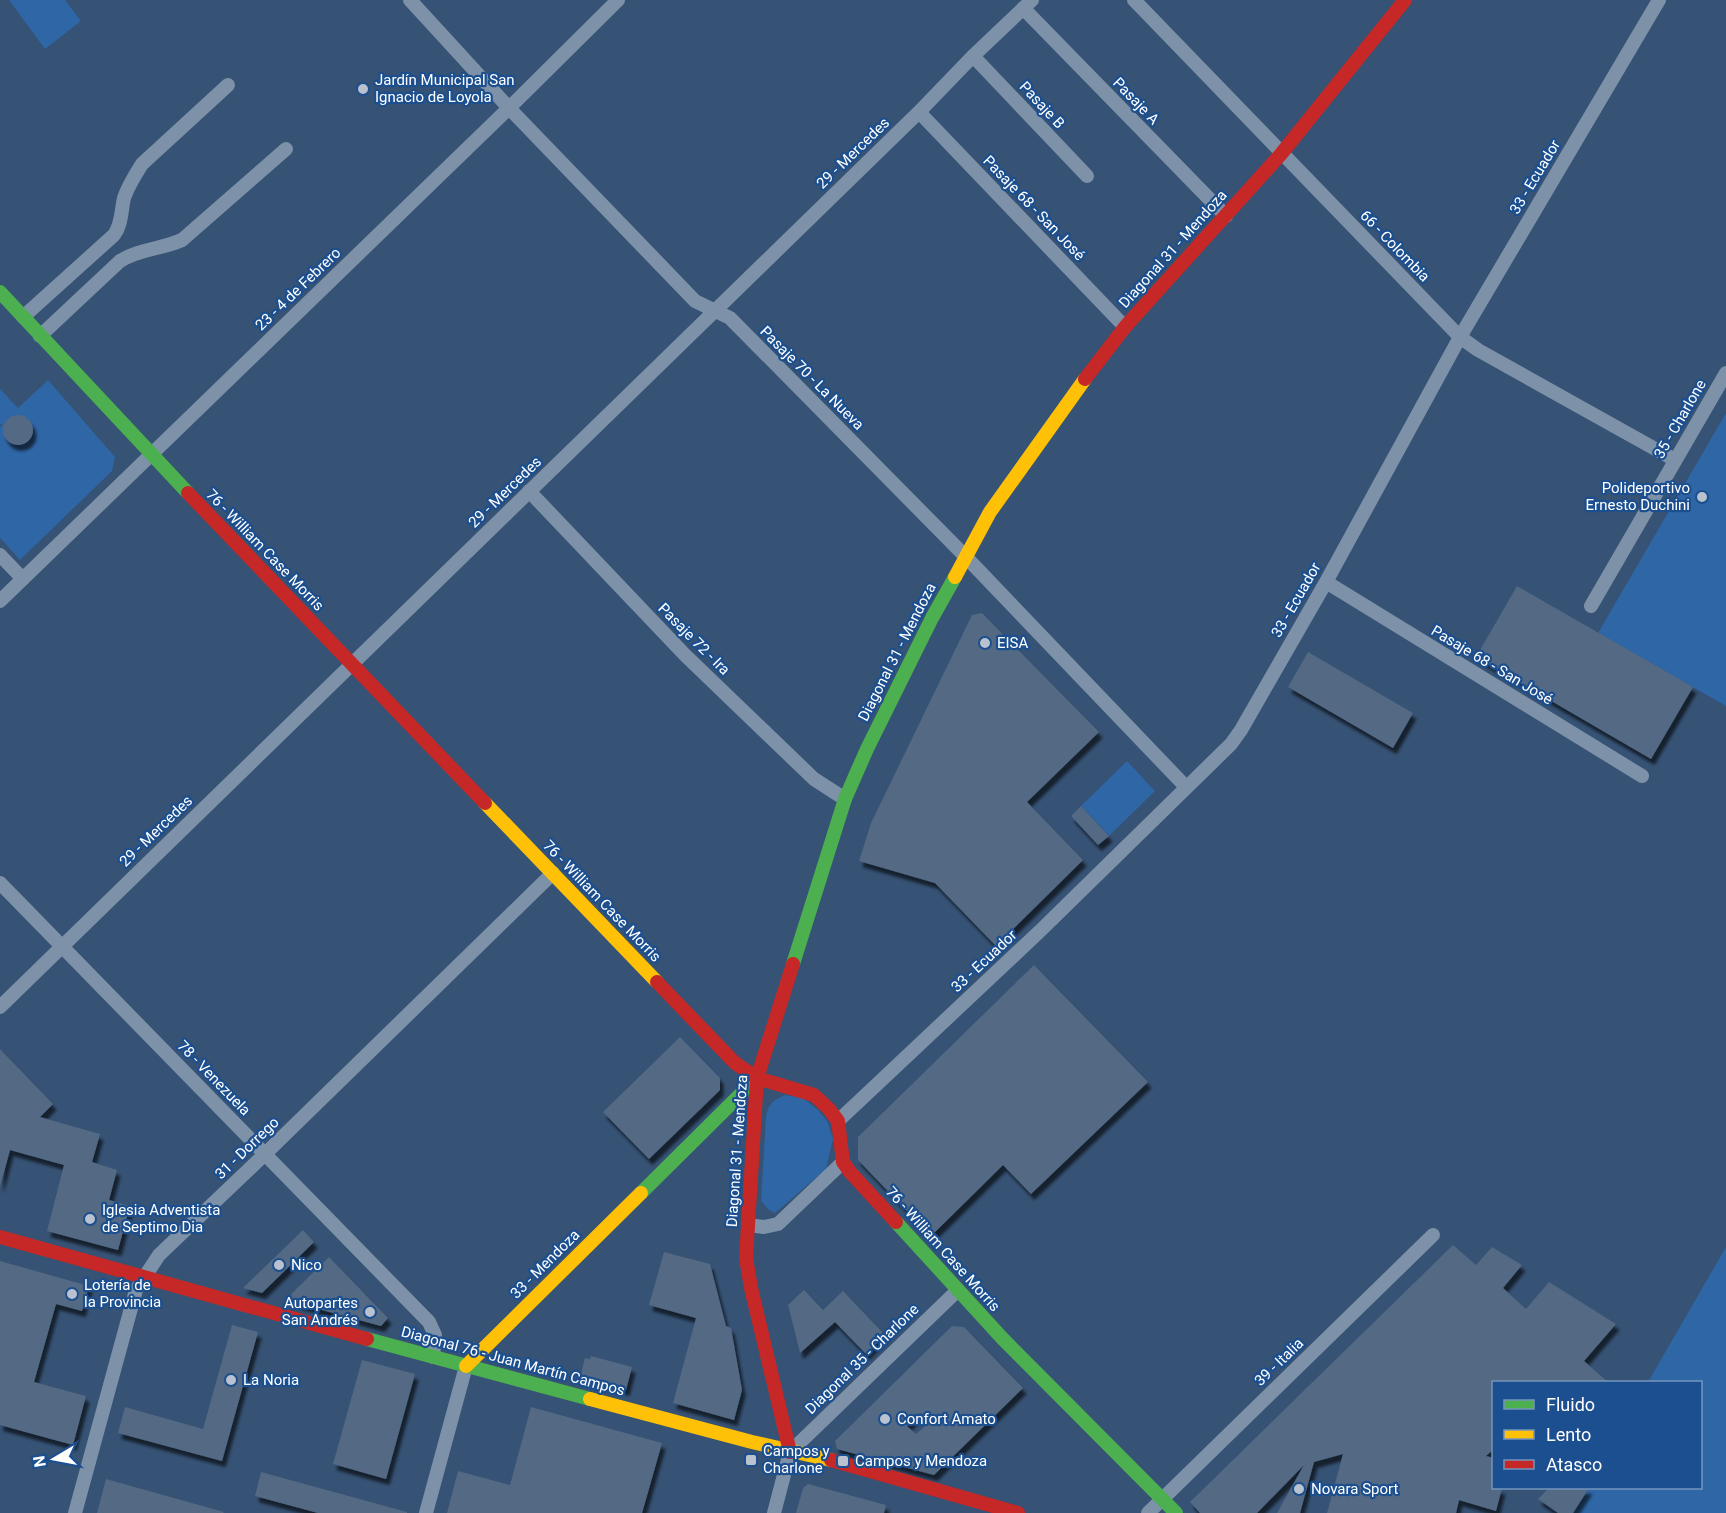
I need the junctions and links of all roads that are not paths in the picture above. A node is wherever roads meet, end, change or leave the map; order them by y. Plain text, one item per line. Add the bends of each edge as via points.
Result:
1 (410, 0) edge
2 (1134, 0) edge
3 (1404, 0) edge
4 (1659, 0) edge
5 (614, 1) edge
6 (1027, 4) edge
7 (973, 56) junction
8 (228, 85) dead end
9 (509, 108) junction
10 (919, 112) junction
11 (286, 149) dead end
12 (1281, 154) junction
13 (1087, 176) dead end
14 (1226, 216) junction
15 (0, 292) edge
16 (714, 310) junction
17 (23, 317) junction
18 (1125, 327) junction
19 (40, 336) junction
20 (1460, 337) junction
21 (1726, 373) edge
22 (151, 455) junction
23 (1675, 460) junction
24 (529, 491) junction
25 (0, 555) edge
26 (965, 556) junction
27 (23, 579) junction
28 (1326, 582) junction
29 (0, 601) edge
30 (1591, 606) dead end
31 (351, 664) junction
32 (1642, 776) dead end
33 (1186, 787) junction
34 (845, 799) junction
35 (553, 873) junction
36 (0, 883) edge
37 (62, 946) junction
38 (0, 1007) edge
39 (757, 1078) junction
40 (838, 1121) junction
41 (265, 1154) junction
42 (843, 1162) junction
43 (748, 1225) junction
44 (1433, 1235) dead end
45 (0, 1237) edge
46 (144, 1277) junction
47 (958, 1290) junction
48 (434, 1357) junction
49 (466, 1366) junction
50 (790, 1452) junction
51 (1163, 1498) junction
52 (75, 1513) edge
53 (426, 1513) edge
54 (774, 1513) edge
55 (1018, 1513) edge
56 (1148, 1513) edge
57 (1176, 1513) edge

1 - 9 street, Pasaje 70 - La Nueva
2 - 12 street, 66 - Colombia
3 - 12 street, Diagonal 31 - Mendoza
4 - 20 street, 33 - Ecuador
5 - 9 street, 23 - 4 de Febrero
6 - 7 street, 29 - Mercedes
6 - 14 street, Pasaje A
7 - 10 street, 29 - Mercedes
7 - 13 street, Pasaje B
8 - 17 street via 142,164 125,196 114,235
9 - 16 street, Pasaje 70 - La Nueva via 695,301
9 - 22 street, 23 - 4 de Febrero
10 - 16 street, 29 - Mercedes
10 - 18 street, Pasaje 68 - San José
11 - 19 street via 182,240 120,261
12 - 14 street, Diagonal 31 - Mendoza
12 - 20 street, 66 - Colombia
14 - 18 street, Diagonal 31 - Mendoza
15 - 17 street, 76 - William Case Morris
16 - 24 street, 29 - Mercedes
16 - 26 street, Pasaje 70 - La Nueva via 730,318
17 - 19 street, 76 - William Case Morris
18 - 26 street, Diagonal 31 - Mendoza via 1031,452
19 - 22 street, 76 - William Case Morris
20 - 23 street, 66 - Colombia
20 - 28 street, 33 - Ecuador
21 - 23 street, 35 - Charlone
22 - 27 street, 23 - 4 de Febrero
22 - 31 street, 76 - William Case Morris
23 - 30 street, 35 - Charlone
24 - 31 street, 29 - Mercedes
24 - 34 street, Pasaje 72 - Ira via 694,663 814,779
25 - 27 street
26 - 33 street, Pasaje 70 - La Nueva
26 - 34 street, Diagonal 31 - Mendoza
27 - 29 street, 23 - 4 de Febrero
28 - 32 street, Pasaje 68 - San José
28 - 33 street, 33 - Ecuador via 1241,730
31 - 35 street, 76 - William Case Morris
31 - 37 street, 29 - Mercedes
33 - 40 street, 33 - Ecuador
34 - 39 street, Diagonal 31 - Mendoza
35 - 39 street, 76 - William Case Morris via 735,1063
35 - 41 street, 31 - Dorrego
36 - 37 street, 78 - Venezuela
37 - 38 street, 29 - Mercedes
37 - 41 street, 78 - Venezuela
39 - 40 street, 76 - William Case Morris via 814,1095
39 - 43 street, Diagonal 31 - Mendoza
39 - 49 street, 33 - Mendoza
40 - 42 street
41 - 46 street, 31 - Dorrego via 159,1255
41 - 48 street, 78 - Venezuela via 429,1322 435,1335
42 - 43 street via 778,1224
42 - 47 street, 76 - William Case Morris
43 - 50 street, Diagonal 31 - Mendoza via 748,1275
44 - 51 street, 39 - Italia
45 - 46 street, Diagonal 76 - Juan Martín Campos
46 - 48 street, Diagonal 76 - Juan Martín Campos
46 - 52 street, 31 - Dorrego via 136,1290
47 - 50 street, Diagonal 35 - Charlone
47 - 51 street, 76 - William Case Morris
48 - 49 street, Diagonal 76 - Juan Martín Campos
49 - 50 street, Diagonal 76 - Juan Martín Campos
49 - 53 street
50 - 54 street
50 - 55 street, Diagonal 76 - Juan Martín Campos via 847,1464
51 - 56 street, 39 - Italia
51 - 57 street, 76 - William Case Morris

